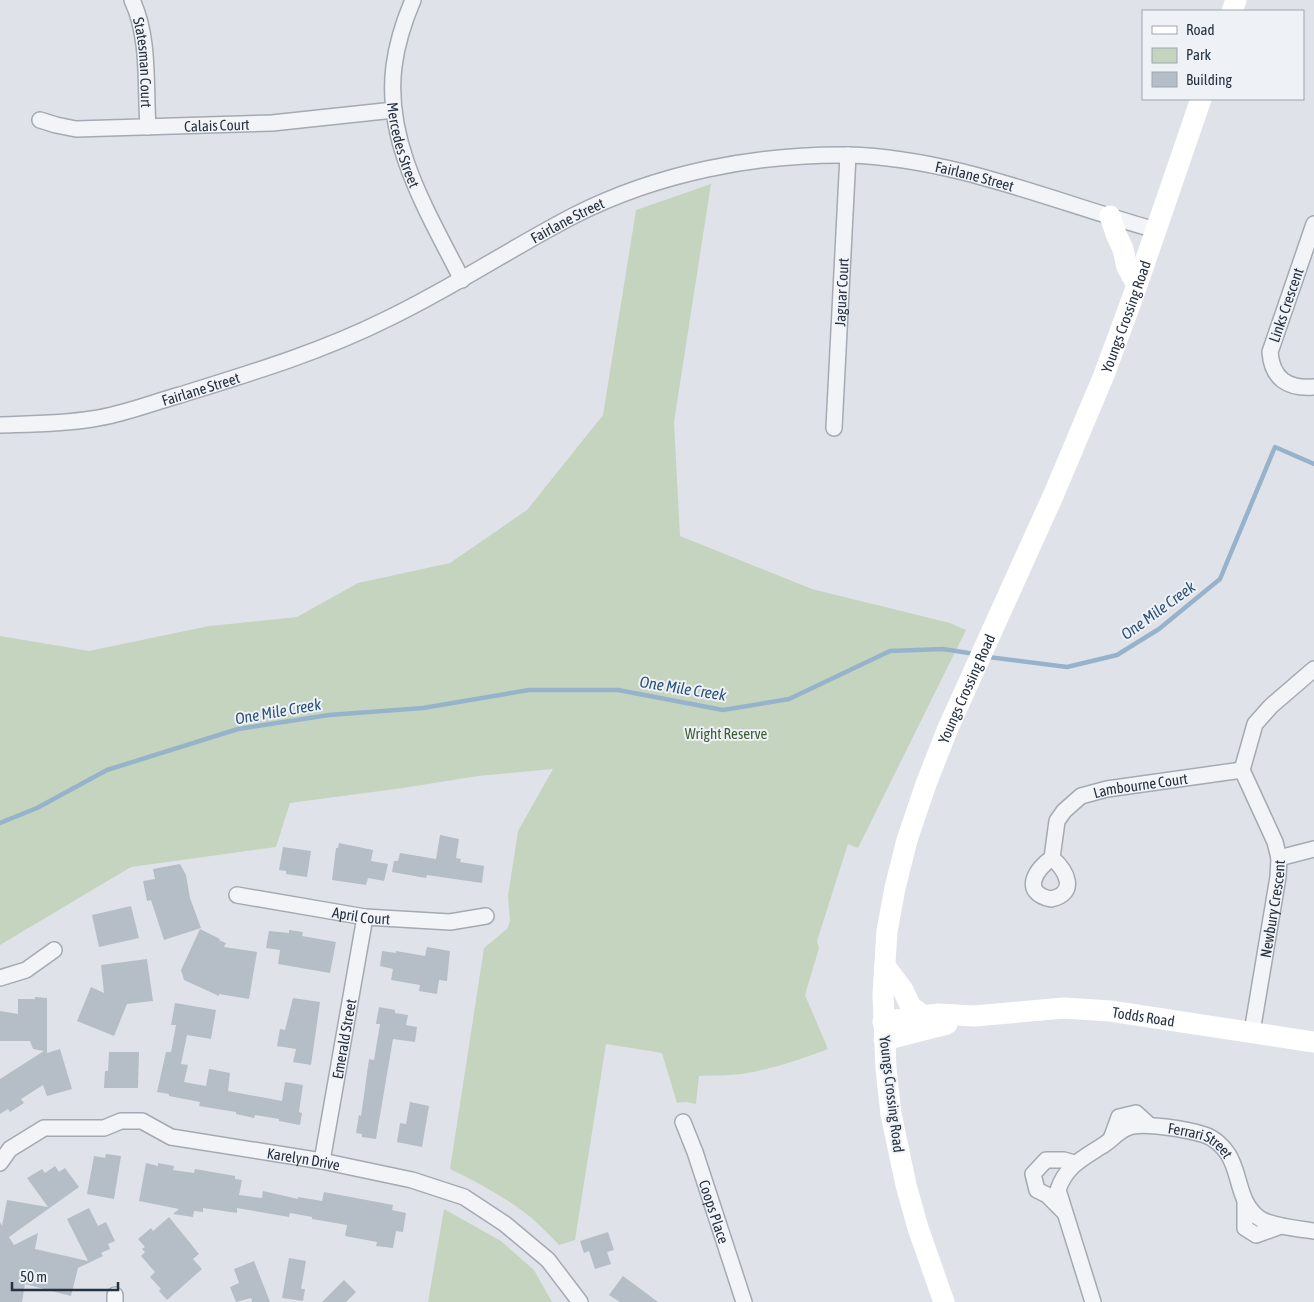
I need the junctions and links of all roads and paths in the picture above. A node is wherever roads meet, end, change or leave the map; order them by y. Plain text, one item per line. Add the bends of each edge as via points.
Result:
1 (132, 0) edge
2 (413, 0) edge
3 (1202, 100) edge
4 (394, 110) junction
5 (40, 120) dead end
6 (148, 127) junction
7 (848, 155) junction
8 (1110, 216) junction
9 (1314, 224) edge
10 (1156, 230) junction
11 (462, 280) junction
12 (1137, 285) junction
13 (1314, 387) edge
14 (0, 425) edge
15 (834, 428) dead end
16 (1314, 669) edge
17 (1242, 770) junction
18 (1314, 849) edge
19 (1052, 858) dead end
20 (1279, 858) junction
21 (237, 895) dead end
22 (486, 916) dead end
23 (365, 917) junction
24 (54, 950) dead end
25 (885, 966) junction
26 (0, 978) edge
27 (923, 1015) junction
28 (974, 1016) junction
29 (884, 1031) junction
30 (1252, 1032) junction
31 (1314, 1042) edge
32 (683, 1122) dead end
33 (322, 1161) junction
34 (0, 1163) edge
35 (1074, 1163) junction
36 (1066, 1214) junction
37 (1314, 1231) edge
38 (580, 1302) edge
39 (744, 1302) edge
40 (944, 1302) edge
41 (1093, 1302) edge

1 - 6 street, Statesman Court via 142,28
2 - 4 street, Mercedes Street via 394,66
3 - 10 main road, Youngs Crossing Road
4 - 6 street, Calais Court via 272,123
4 - 11 street, Mercedes Street via 406,162
5 - 6 street, Calais Court via 76,129
7 - 8 street, Fairlane Street via 904,160 966,172
7 - 11 street, Fairlane Street via 737,163 642,187 576,214
7 - 15 street, Jaguar Court
8 - 10 street, Fairlane Street
8 - 12 main road via 1127,267
9 - 13 street, Links Crescent via 1270,352 1273,368 1284,382 1298,387
10 - 12 main road, Youngs Crossing Road
11 - 14 street, Fairlane Street via 385,321 246,375 96,419
12 - 25 main road, Youngs Crossing Road via 1097,392 926,784 907,840 887,931
16 - 17 street via 1255,724
17 - 19 street, Lambourne Court via 1107,789 1080,796 1057,821
17 - 20 street, Newbury Crescent via 1275,842
18 - 20 street
20 - 30 street, Newbury Crescent
21 - 23 street, April Court
22 - 23 street, April Court via 450,922
23 - 33 street, Emerald Street
24 - 26 street via 26,970
25 - 27 main road via 911,1007
25 - 29 main road, Youngs Crossing Road
27 - 28 main road, Todds Road
27 - 29 main road, Todds Road
28 - 29 main road, Todds Road via 940,1027
28 - 30 main road, Todds Road via 1064,1008 1110,1011
29 - 40 main road, Youngs Crossing Road via 898,1153 918,1228
30 - 31 main road, Todds Road
32 - 39 street, Coops Place
33 - 34 street, Karelyn Drive via 171,1137 142,1121 121,1122 104,1128 44,1128 10,1149
33 - 38 street, Karelyn Drive via 412,1180 464,1197 505,1224 548,1260
35 - 36 street, Ferrari Street via 1062,1178 1058,1190
35 - 36 street, Ferrari Street via 1046,1160 1033,1174 1037,1190
35 - 37 street, Ferrari Street via 1110,1140 1120,1117 1136,1113 1148,1124 1206,1135 1218,1142 1229,1154 1245,1203 1245,1228 1256,1235 1281,1226
36 - 41 street, Ferrari Street

